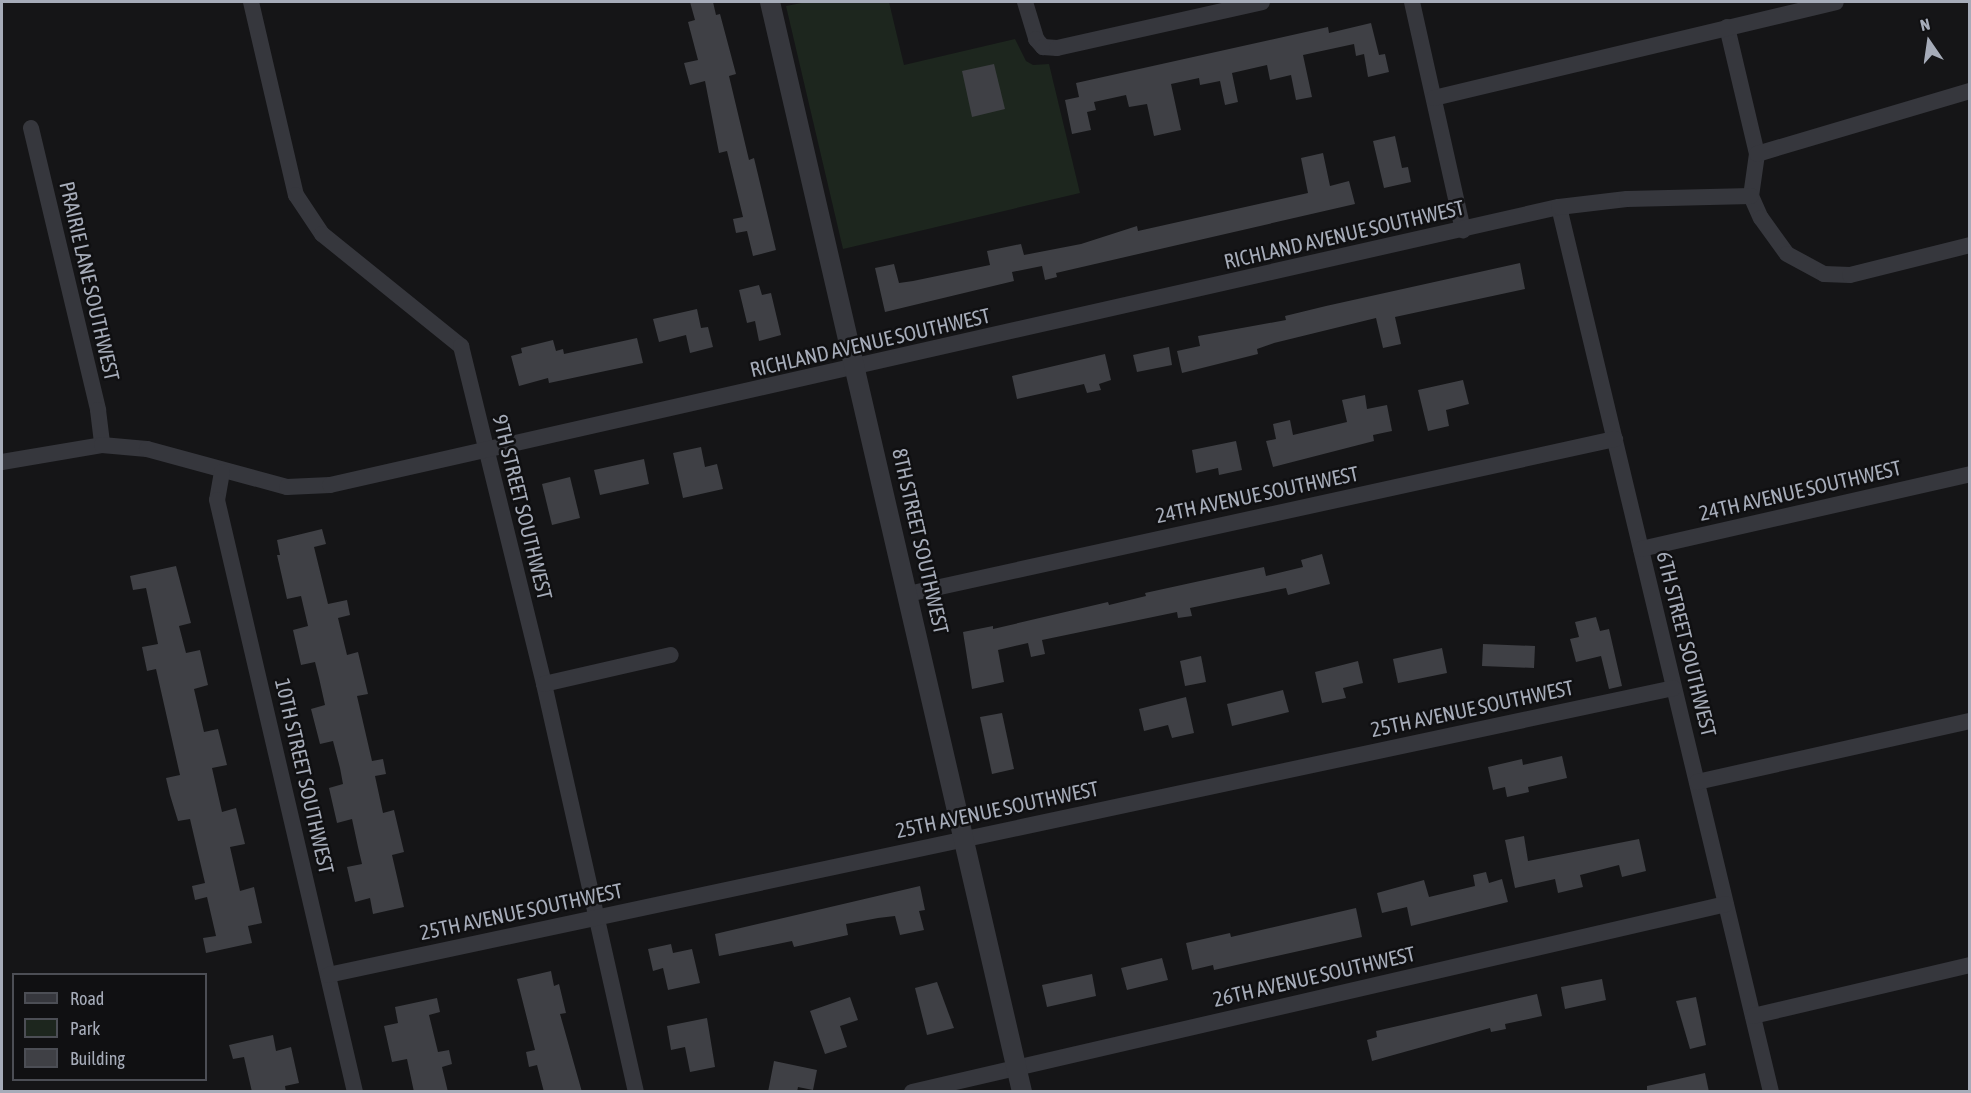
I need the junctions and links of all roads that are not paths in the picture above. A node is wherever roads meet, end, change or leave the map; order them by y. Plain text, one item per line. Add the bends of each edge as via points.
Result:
1 (250, 2) edge
2 (770, 2) edge
3 (1025, 2) edge
4 (1262, 2) edge
5 (1412, 2) edge
6 (1836, 2) edge
7 (1727, 27) junction
8 (1970, 91) edge
9 (1434, 98) junction
10 (31, 128) dead end
11 (1757, 154) junction
12 (1751, 196) junction
13 (1559, 207) junction
14 (1463, 230) junction
15 (1970, 244) edge
16 (856, 368) junction
17 (1615, 438) junction
18 (102, 445) junction
19 (486, 451) junction
20 (2, 462) edge
21 (222, 472) junction
22 (1970, 474) edge
23 (1641, 549) junction
24 (908, 594) junction
25 (671, 656) dead end
26 (544, 684) junction
27 (1674, 688) junction
28 (1970, 721) edge
29 (1697, 782) junction
30 (964, 839) junction
31 (1726, 904) junction
32 (596, 918) junction
33 (1970, 965) edge
34 (328, 975) junction
35 (1753, 1016) junction
36 (1017, 1067) junction
37 (355, 1092) edge
38 (636, 1092) edge
39 (912, 1092) edge
40 (1022, 1092) edge
41 (1771, 1092) edge

1 - 19 street, 9TH STREET SOUTHWEST via 296,195 322,234 460,346
2 - 16 street, 8TH STREET SOUTHWEST
3 - 4 street via 1034,36 1043,47 1063,48
5 - 9 street
6 - 7 street
7 - 9 street
7 - 11 street
8 - 11 street
9 - 14 street
10 - 18 street, PRAIRIE LANE SOUTHWEST via 98,410
11 - 12 street
12 - 13 street, RICHLAND AVENUE SOUTHWEST via 1597,201
12 - 15 street via 1761,218 1787,254 1824,274 1850,275
13 - 14 street, RICHLAND AVENUE SOUTHWEST
13 - 17 street, 6TH STREET SOUTHWEST
14 - 16 street, RICHLAND AVENUE SOUTHWEST
16 - 19 street, RICHLAND AVENUE SOUTHWEST
16 - 24 street, 8TH STREET SOUTHWEST
17 - 23 street, 6TH STREET SOUTHWEST
17 - 24 street, 24TH AVENUE SOUTHWEST
18 - 20 street, RICHLAND AVENUE SOUTHWEST
18 - 21 street, RICHLAND AVENUE SOUTHWEST via 147,449
19 - 21 street, RICHLAND AVENUE SOUTHWEST via 330,485 287,487
19 - 26 street, 9TH STREET SOUTHWEST
21 - 34 street, 10TH STREET SOUTHWEST via 217,500
22 - 23 street, 24TH AVENUE SOUTHWEST
23 - 27 street, 6TH STREET SOUTHWEST
24 - 30 street, 8TH STREET SOUTHWEST
25 - 26 street
26 - 32 street, 9TH STREET SOUTHWEST
27 - 29 street, 6TH STREET SOUTHWEST
27 - 30 street, 25TH AVENUE SOUTHWEST
28 - 29 street
29 - 31 street, 6TH STREET SOUTHWEST
30 - 32 street, 25TH AVENUE SOUTHWEST
30 - 36 street, 8TH STREET SOUTHWEST
31 - 35 street, 6TH STREET SOUTHWEST
31 - 36 street, 26TH AVENUE SOUTHWEST
32 - 34 street, 25TH AVENUE SOUTHWEST
32 - 38 street, 9TH STREET SOUTHWEST
33 - 35 street
34 - 37 street, 10TH STREET SOUTHWEST
35 - 41 street, 6TH STREET SOUTHWEST
36 - 39 street, 26TH AVENUE SOUTHWEST
36 - 40 street, 8TH STREET SOUTHWEST

